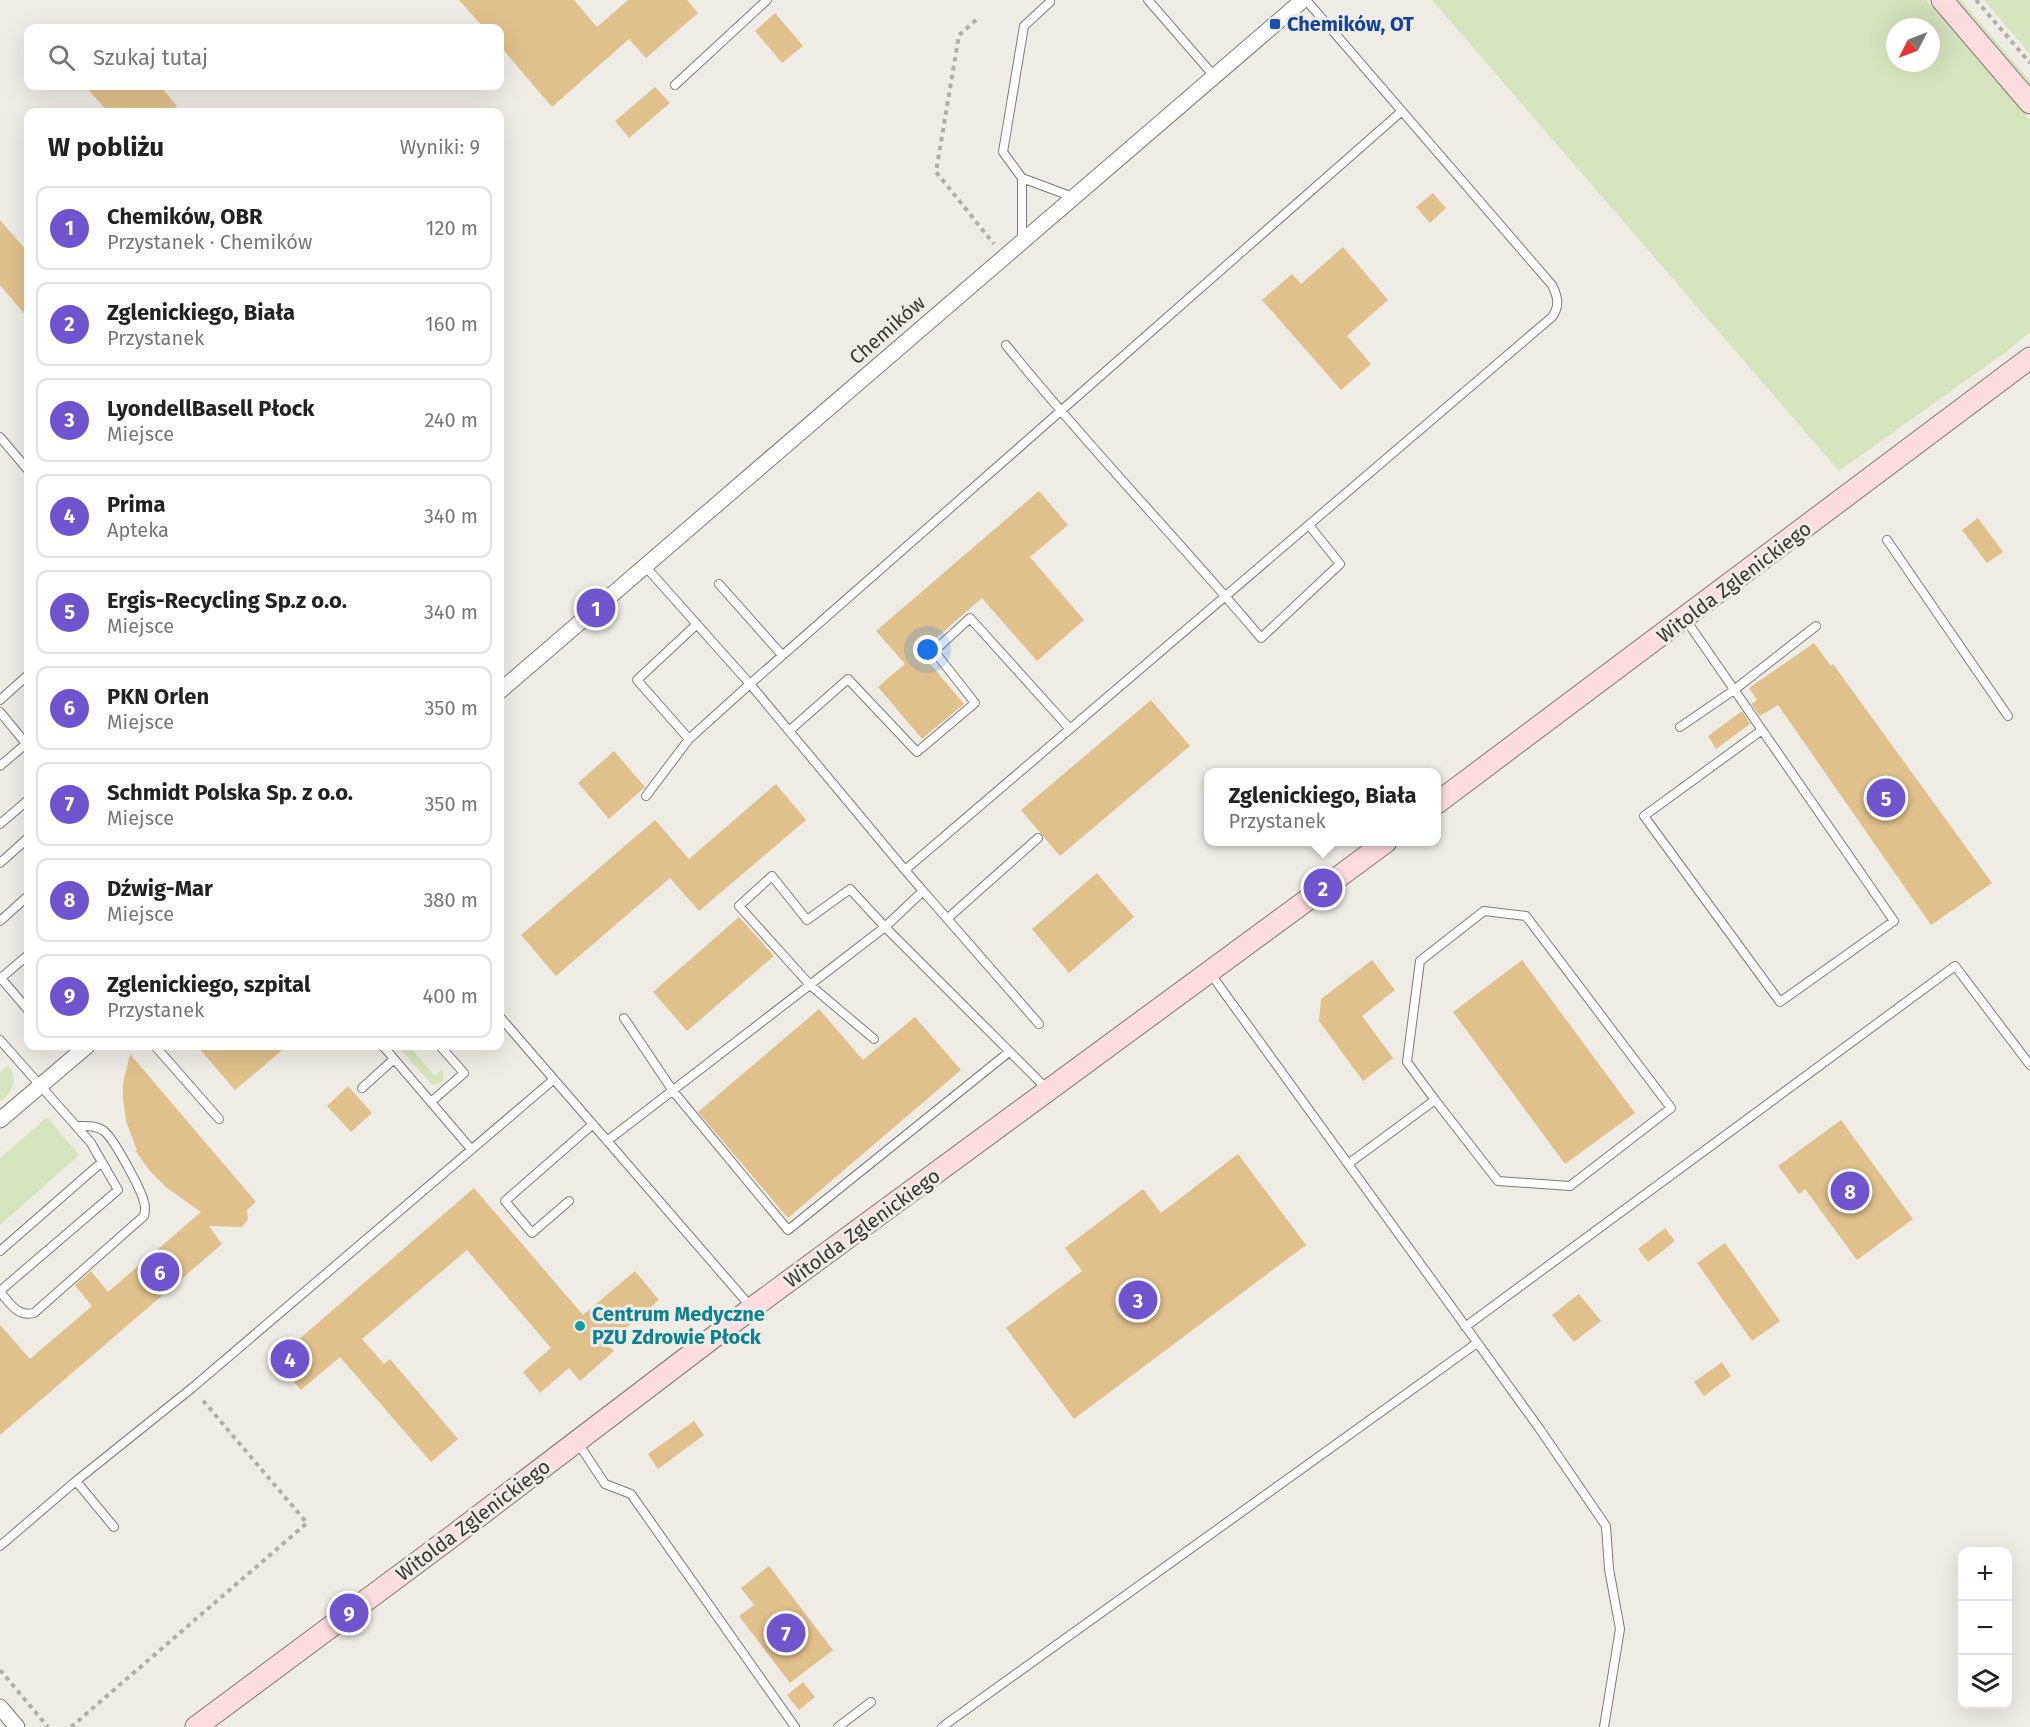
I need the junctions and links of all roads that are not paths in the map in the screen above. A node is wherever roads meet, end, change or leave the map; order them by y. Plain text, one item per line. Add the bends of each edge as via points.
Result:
1 (767, 0) edge
2 (1148, 0) edge
3 (1305, 0) edge
4 (1942, 0) edge
5 (1050, 2) dead end
6 (1214, 76) junction
7 (675, 85) dead end
8 (2030, 103) edge
9 (1402, 111) junction
10 (1022, 178) junction
11 (1073, 197) junction
12 (1022, 241) junction
13 (1006, 345) dead end
14 (2030, 358) edge
15 (1060, 412) junction
16 (0, 437) edge
17 (24, 465) edge
18 (1309, 525) junction
19 (1887, 540) dead end
20 (645, 566) junction
21 (719, 584) dead end
22 (1226, 596) junction
23 (1685, 619) junction
24 (697, 624) junction
25 (1816, 626) dead end
26 (782, 656) junction
27 (24, 679) edge
28 (750, 684) junction
29 (504, 688) edge
30 (1734, 690) junction
31 (0, 700) edge
32 (0, 712) edge
33 (2008, 716) dead end
34 (1680, 728) dead end
35 (1070, 729) junction
36 (1762, 730) junction
37 (789, 731) junction
38 (24, 739) edge
39 (689, 739) junction
40 (24, 745) edge
41 (0, 766) edge
42 (646, 796) dead end
43 (1441, 800) edge
44 (24, 803) edge
45 (0, 824) edge
46 (1038, 838) dead end
47 (24, 842) edge
48 (1381, 846) edge
49 (0, 863) edge
50 (906, 870) junction
51 (924, 891) junction
52 (24, 900) edge
53 (948, 918) junction
54 (0, 921) edge
55 (885, 927) junction
56 (24, 958) edge
57 (1209, 972) junction
58 (1, 978) edge
59 (810, 985) junction
60 (24, 1005) edge
61 (624, 1018) dead end
62 (504, 1022) edge
63 (1039, 1024) dead end
64 (874, 1039) dead end
65 (0, 1041) edge
66 (82, 1050) edge
67 (159, 1050) edge
68 (386, 1050) edge
69 (444, 1050) edge
70 (1009, 1052) junction
71 (394, 1059) junction
72 (2030, 1065) edge
73 (553, 1080) junction
74 (40, 1086) junction
75 (362, 1088) dead end
76 (673, 1091) junction
77 (1049, 1091) junction
78 (1435, 1100) junction
79 (431, 1102) junction
80 (219, 1119) dead end
81 (0, 1120) edge
82 (592, 1125) junction
83 (76, 1126) junction
84 (607, 1142) junction
85 (471, 1149) junction
86 (102, 1162) junction
87 (1348, 1164) junction
88 (569, 1201) dead end
89 (0, 1251) edge
90 (0, 1292) edge
91 (752, 1308) junction
92 (1465, 1327) junction
93 (1477, 1343) junction
94 (577, 1442) junction
95 (76, 1481) junction
96 (114, 1527) dead end
97 (0, 1546) edge
98 (871, 1702) dead end
99 (0, 1707) edge
100 (17, 1727) edge
101 (196, 1727) edge
102 (795, 1727) edge
103 (838, 1727) edge
104 (942, 1727) edge
105 (1604, 1727) edge

1 - 7 lane
2 - 6 lane
3 - 6 street, Chemików
3 - 9 lane
4 - 8 street
5 - 10 lane via 1024,26 1003,153
6 - 11 street, Chemików
9 - 15 lane
9 - 18 lane via 1552,285 1557,294 1557,310
10 - 11 lane
10 - 12 lane
11 - 12 street, Chemików
12 - 20 street, Chemików
13 - 15 lane
14 - 23 street, Witolda Zglenickiego
15 - 22 lane
15 - 26 lane
16 - 17 lane
18 - 22 lane
18 - 22 lane via 1340,564 1261,638
19 - 33 lane
20 - 24 lane
20 - 29 street, Chemików
21 - 26 lane
22 - 35 lane
23 - 30 lane
23 - 43 street, Witolda Zglenickiego
24 - 28 lane
24 - 39 lane via 637,680
25 - 30 lane
26 - 28 lane
27 - 31 lane
28 - 37 lane
28 - 39 lane
30 - 34 lane
30 - 36 lane
32 - 38 lane
35 - 37 lane via 970,618 934,651 975,703 917,752 848,679
35 - 50 lane
36 - 36 lane via 1894,921 1780,1002 1644,816
37 - 50 lane
39 - 42 lane
40 - 41 lane
44 - 45 lane
46 - 53 lane
47 - 49 lane
48 - 57 street, Witolda Zglenickiego
50 - 51 lane
51 - 53 lane
51 - 55 lane
52 - 54 lane
53 - 63 lane
55 - 59 lane
55 - 59 lane via 850,889 807,920 772,876 739,906
55 - 70 lane
56 - 58 lane
57 - 77 street, Witolda Zglenickiego
57 - 87 lane
58 - 60 lane
59 - 64 lane
59 - 76 lane
61 - 76 lane
62 - 73 lane
65 - 74 lane
66 - 74 street
67 - 80 lane
68 - 71 lane
69 - 79 lane via 464,1073
70 - 76 lane via 788,1230
70 - 77 lane
71 - 75 lane
71 - 79 lane
72 - 92 lane via 1955,966
73 - 82 lane
73 - 85 lane
74 - 81 street
74 - 83 lane
76 - 84 lane
77 - 91 street, Witolda Zglenickiego
78 - 78 lane via 1407,1062 1420,961 1485,911 1526,915 1671,1108 1570,1186 1498,1181
78 - 87 lane
79 - 85 lane
82 - 84 lane
82 - 88 lane via 505,1201 532,1233
83 - 86 lane
83 - 90 lane via 95,1127 104,1132 140,1192 146,1209 144,1216 34,1312 18,1312
84 - 91 lane
85 - 95 lane via 192,1388
86 - 89 lane
86 - 90 lane via 118,1190
87 - 92 lane
91 - 94 street, Witolda Zglenickiego
92 - 93 lane
93 - 104 lane
93 - 105 lane via 1606,1526 1620,1629
94 - 101 street, Witolda Zglenickiego
94 - 102 lane via 605,1484 631,1494
95 - 96 lane
95 - 97 lane
98 - 103 lane
99 - 100 street

